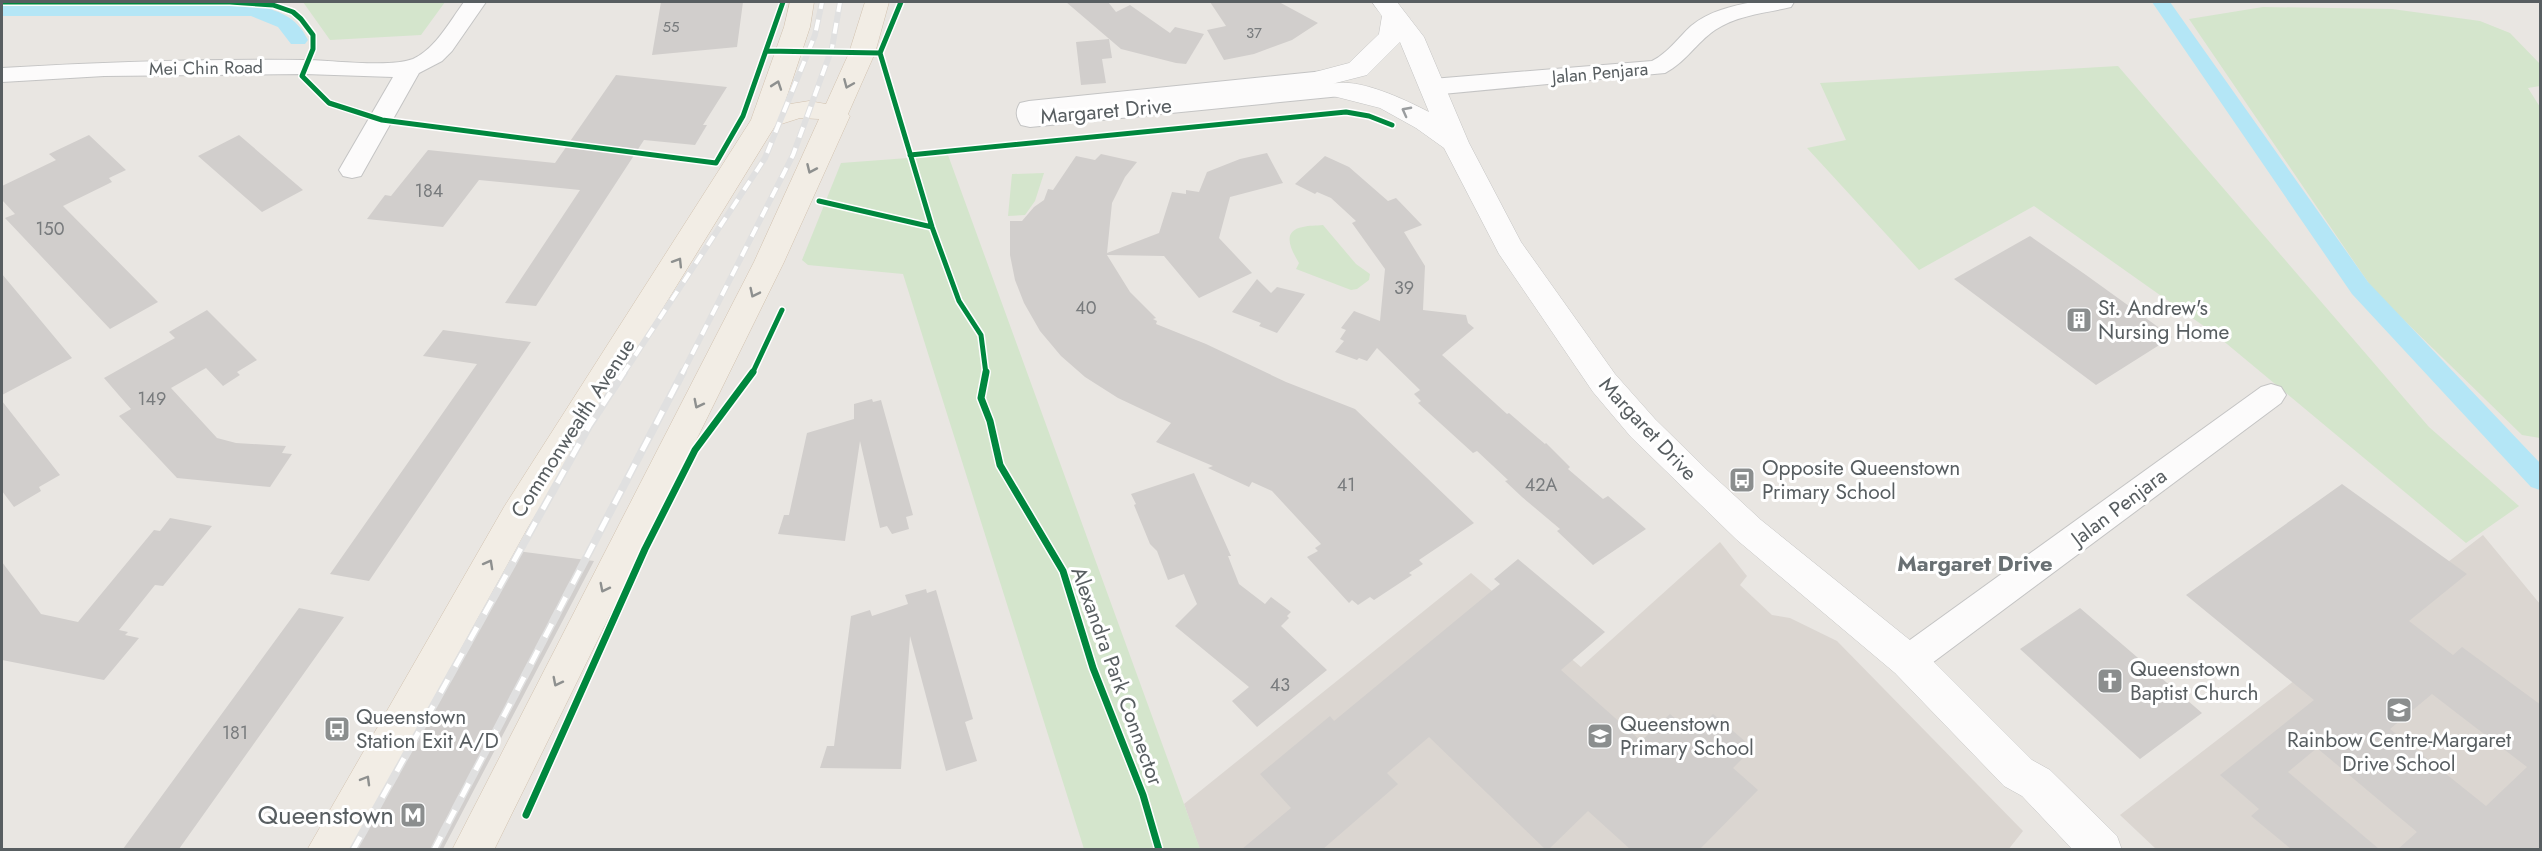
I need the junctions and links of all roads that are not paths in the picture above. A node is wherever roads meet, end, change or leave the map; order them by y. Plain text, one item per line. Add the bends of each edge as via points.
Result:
1 (457, 2) edge
2 (475, 2) edge
3 (802, 2) edge
4 (877, 2) edge
5 (1783, 2) edge
6 (1389, 8) edge
7 (2, 60) edge
8 (407, 61) junction
9 (2, 75) edge
10 (1333, 84) junction
11 (1432, 87) junction
12 (836, 116) junction
13 (765, 120) junction
14 (1455, 143) junction
15 (351, 170) dead end
16 (2271, 395) dead end
17 (1908, 661) junction
18 (2018, 773) junction
19 (327, 849) edge
20 (472, 849) edge
21 (2080, 849) edge
22 (2102, 849) edge

1 - 8 street via 429,40
2 - 8 street via 444,46 423,63
13 -> 3 main road, Commonwealth Avenue
4 -> 12 main road
5 - 11 street, Jalan Penjara via 1720,18 1657,68
6 - 10 street via 1391,36 1358,69
6 - 11 street, Margaret Drive via 1411,37
7 - 8 street, Mei Chin Road
8 - 9 street, Mei Chin Road via 396,71 305,66
8 - 15 street
10 - 10 street, Margaret Drive via 1030,119 1029,109
14 -> 10 street via 1389,102
11 - 14 street, Margaret Drive
12 - 13 main road via 804,108
12 -> 20 main road via 738,324
19 -> 13 main road, Commonwealth Avenue via 516,517
14 - 17 street, Margaret Drive via 1524,273 1604,383 1643,428 1749,530
16 - 17 street, Jalan Penjara
17 - 18 street, Margaret Drive
18 - 21 street, Margaret Drive via 2024,791
18 - 22 street, Margaret Drive via 2036,783

